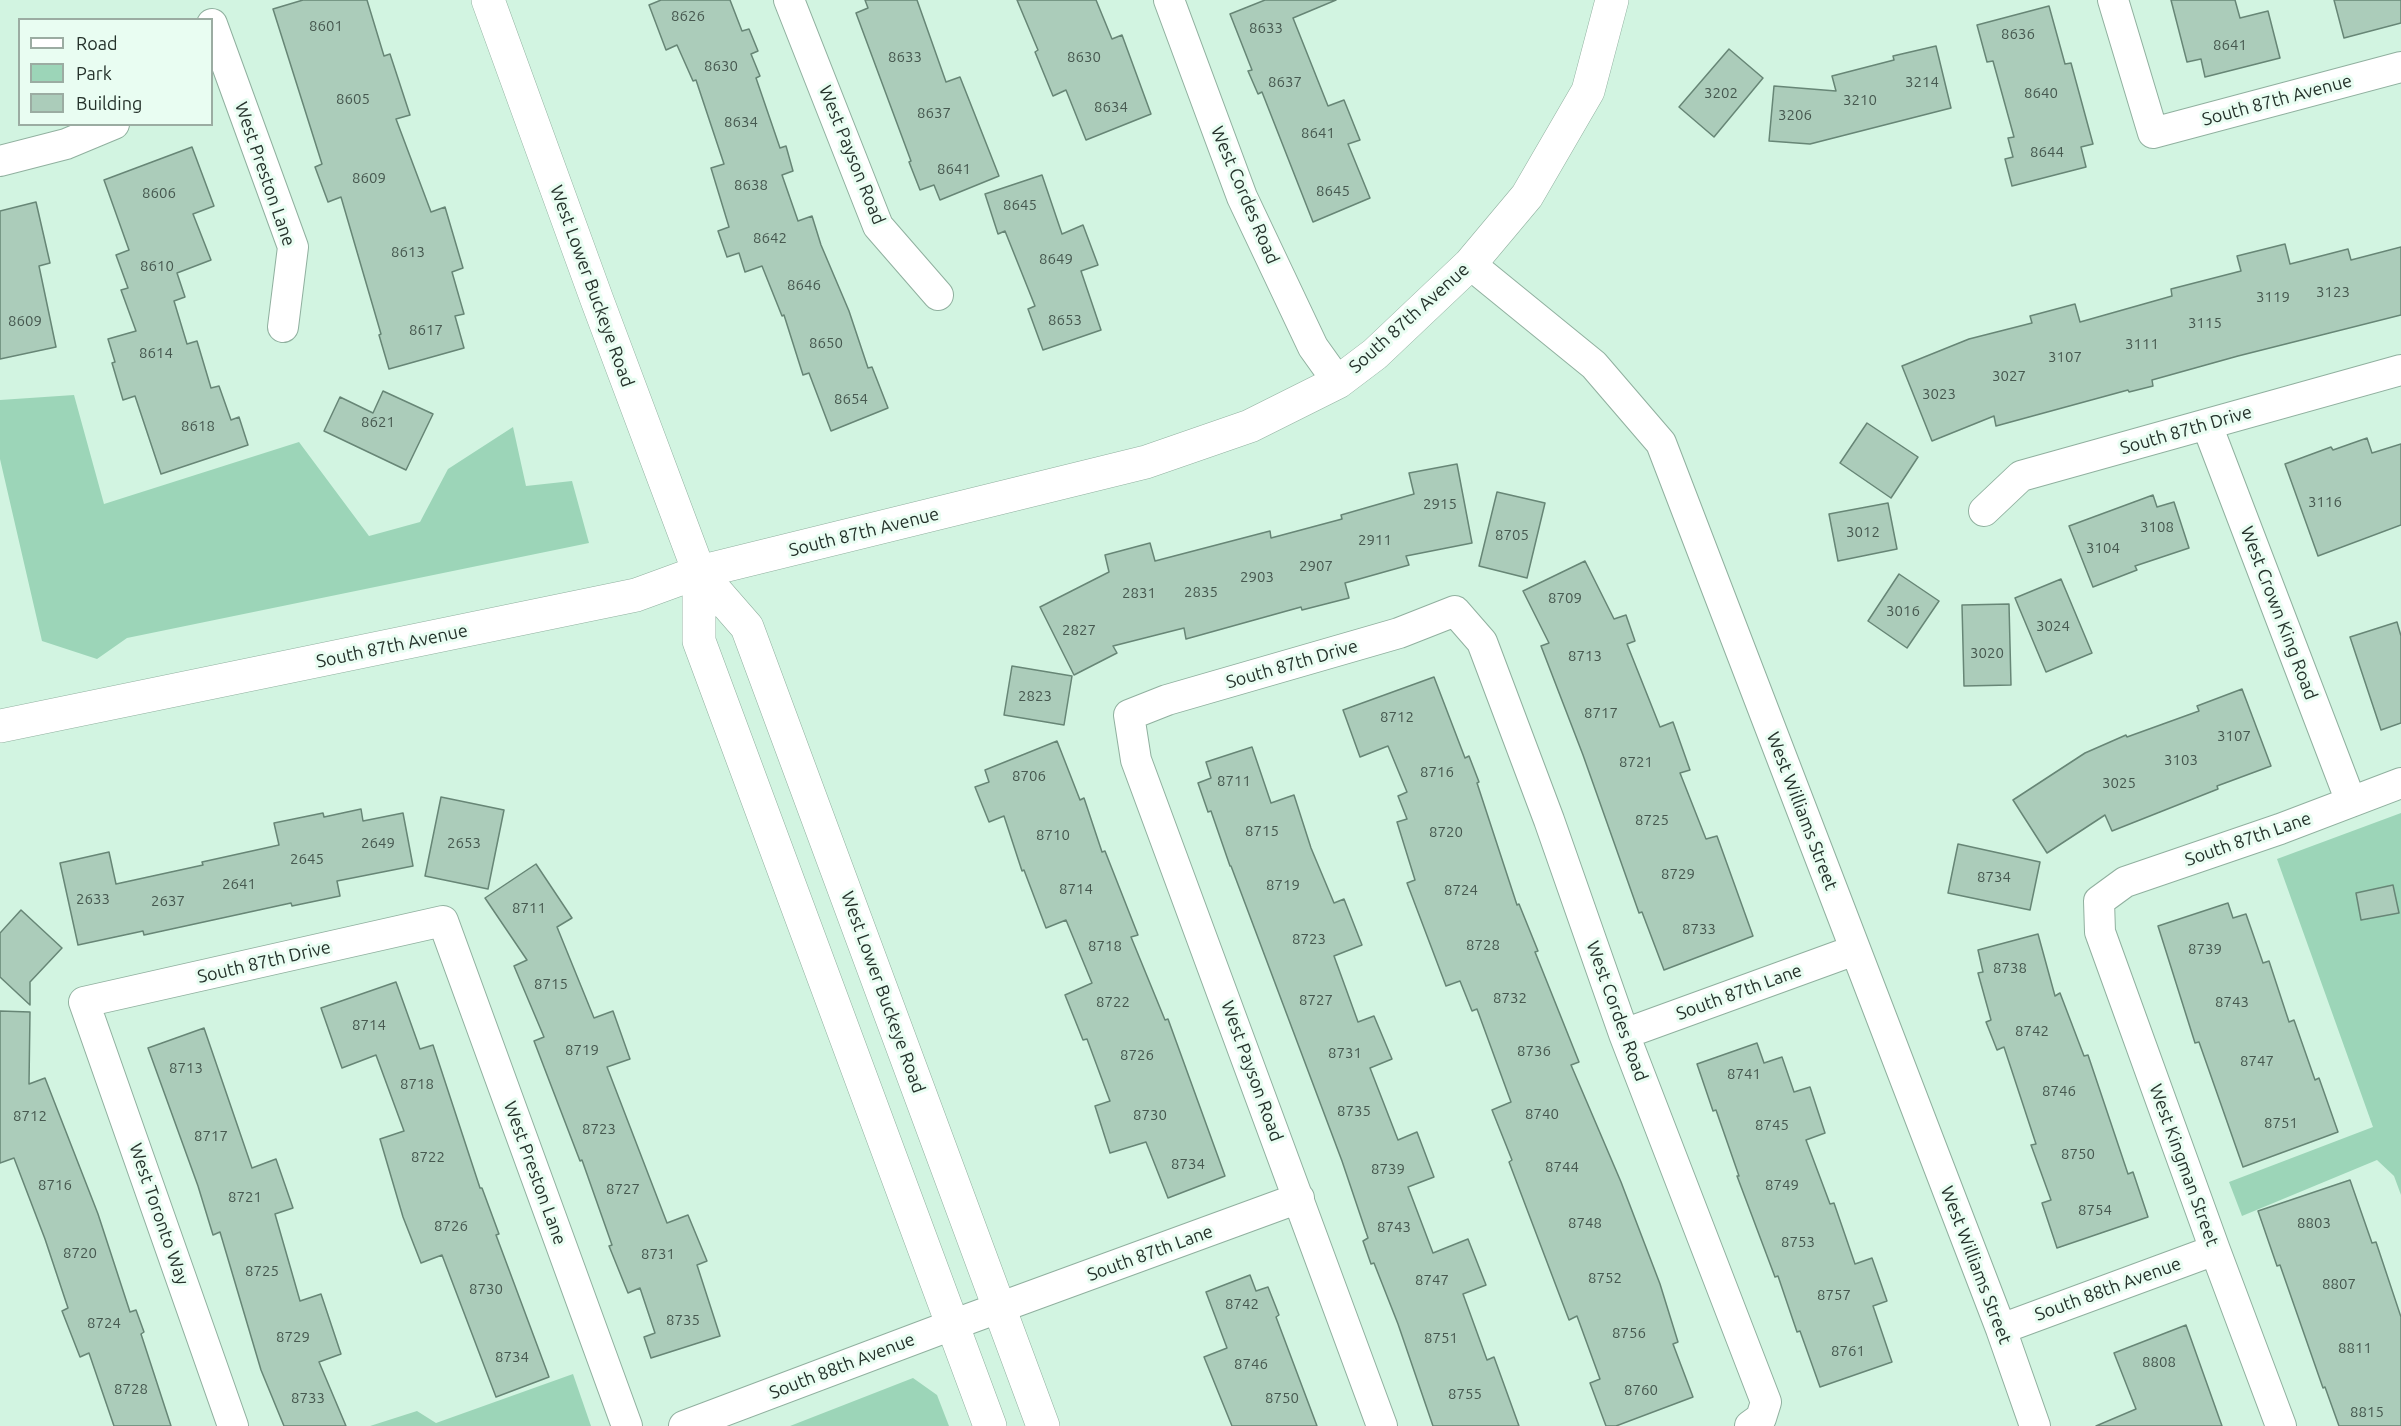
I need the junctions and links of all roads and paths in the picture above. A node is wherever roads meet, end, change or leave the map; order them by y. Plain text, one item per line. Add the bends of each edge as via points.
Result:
1 (203, 0) edge
2 (488, 0) edge
3 (789, 0) edge
4 (1169, 0) edge
5 (1612, 0) edge
6 (2113, 0) edge
7 (209, 18) edge
8 (213, 30) edge
9 (2401, 67) edge
10 (221, 82) edge
11 (109, 126) edge
12 (0, 161) edge
13 (1470, 264) junction
14 (938, 295) dead end
15 (283, 327) dead end
16 (2401, 370) edge
17 (1338, 382) junction
18 (2208, 425) junction
19 (1984, 511) dead end
20 (699, 572) junction
21 (1455, 611) joint
22 (1129, 715) joint
23 (0, 726) edge
24 (2401, 783) edge
25 (2351, 802) junction
26 (2099, 901) joint
27 (443, 921) joint
28 (1855, 951) junction
29 (84, 1002) joint
30 (1624, 1034) junction
31 (1299, 1198) junction
32 (2215, 1250) junction
33 (1000, 1307) junction
34 (952, 1325) junction
35 (2001, 1329) junction
36 (1755, 1422) edge
37 (233, 1426) edge
38 (627, 1426) edge
39 (684, 1426) edge
40 (990, 1426) edge
41 (1043, 1426) edge
42 (1382, 1426) edge
43 (2034, 1426) edge
44 (2281, 1426) edge

1 - 7 street
2 - 20 main road, West Lower Buckeye Road
3 - 14 street, West Payson Road via 878,226
4 - 17 street, West Cordes Road via 1242,197 1313,347
5 - 13 main road, South 87th Avenue via 1588,90 1527,196
6 - 9 street, South 87th Avenue via 2153,133
8 - 10 street, West Preston Lane
10 - 15 street, West Preston Lane via 293,247
11 - 12 street via 66,144
13 - 17 main road, South 87th Avenue via 1375,354
13 - 28 street, West Williams Street via 1594,365 1661,443
16 - 18 street, South 87th Drive
17 - 20 main road, South 87th Avenue via 1250,426 1146,462
18 - 19 street, South 87th Drive via 2021,476
18 - 25 street, West Crown King Road
20 - 23 main road, South 87th Avenue via 636,595
20 - 33 main road, West Lower Buckeye Road via 747,627
20 - 34 main road, West Lower Buckeye Road via 699,641
21 - 22 street, South 87th Drive via 1399,633 1167,700
21 - 30 street, West Cordes Road via 1482,642 1550,820
22 - 31 street, West Payson Road via 1136,760
24 - 25 street, South 87th Lane
25 - 26 street, South 87th Lane via 2125,882
26 - 32 street, West Kingman Street via 2100,932
27 - 29 street, South 87th Drive
27 - 38 street, West Preston Lane
28 - 30 street, South 87th Lane
28 - 35 street, West Williams Street
29 - 37 street, West Toronto Way
30 - 36 street, West Cordes Road via 1766,1402
31 - 33 street, South 87th Lane
31 - 42 street, West Payson Road
32 - 35 street, South 88th Avenue
32 - 44 street, West Kingman Street
33 - 34 street, South 88th Avenue
33 - 41 main road, West Lower Buckeye Road
34 - 39 street, South 88th Avenue
34 - 40 main road, West Lower Buckeye Road
35 - 43 street, West Williams Street

